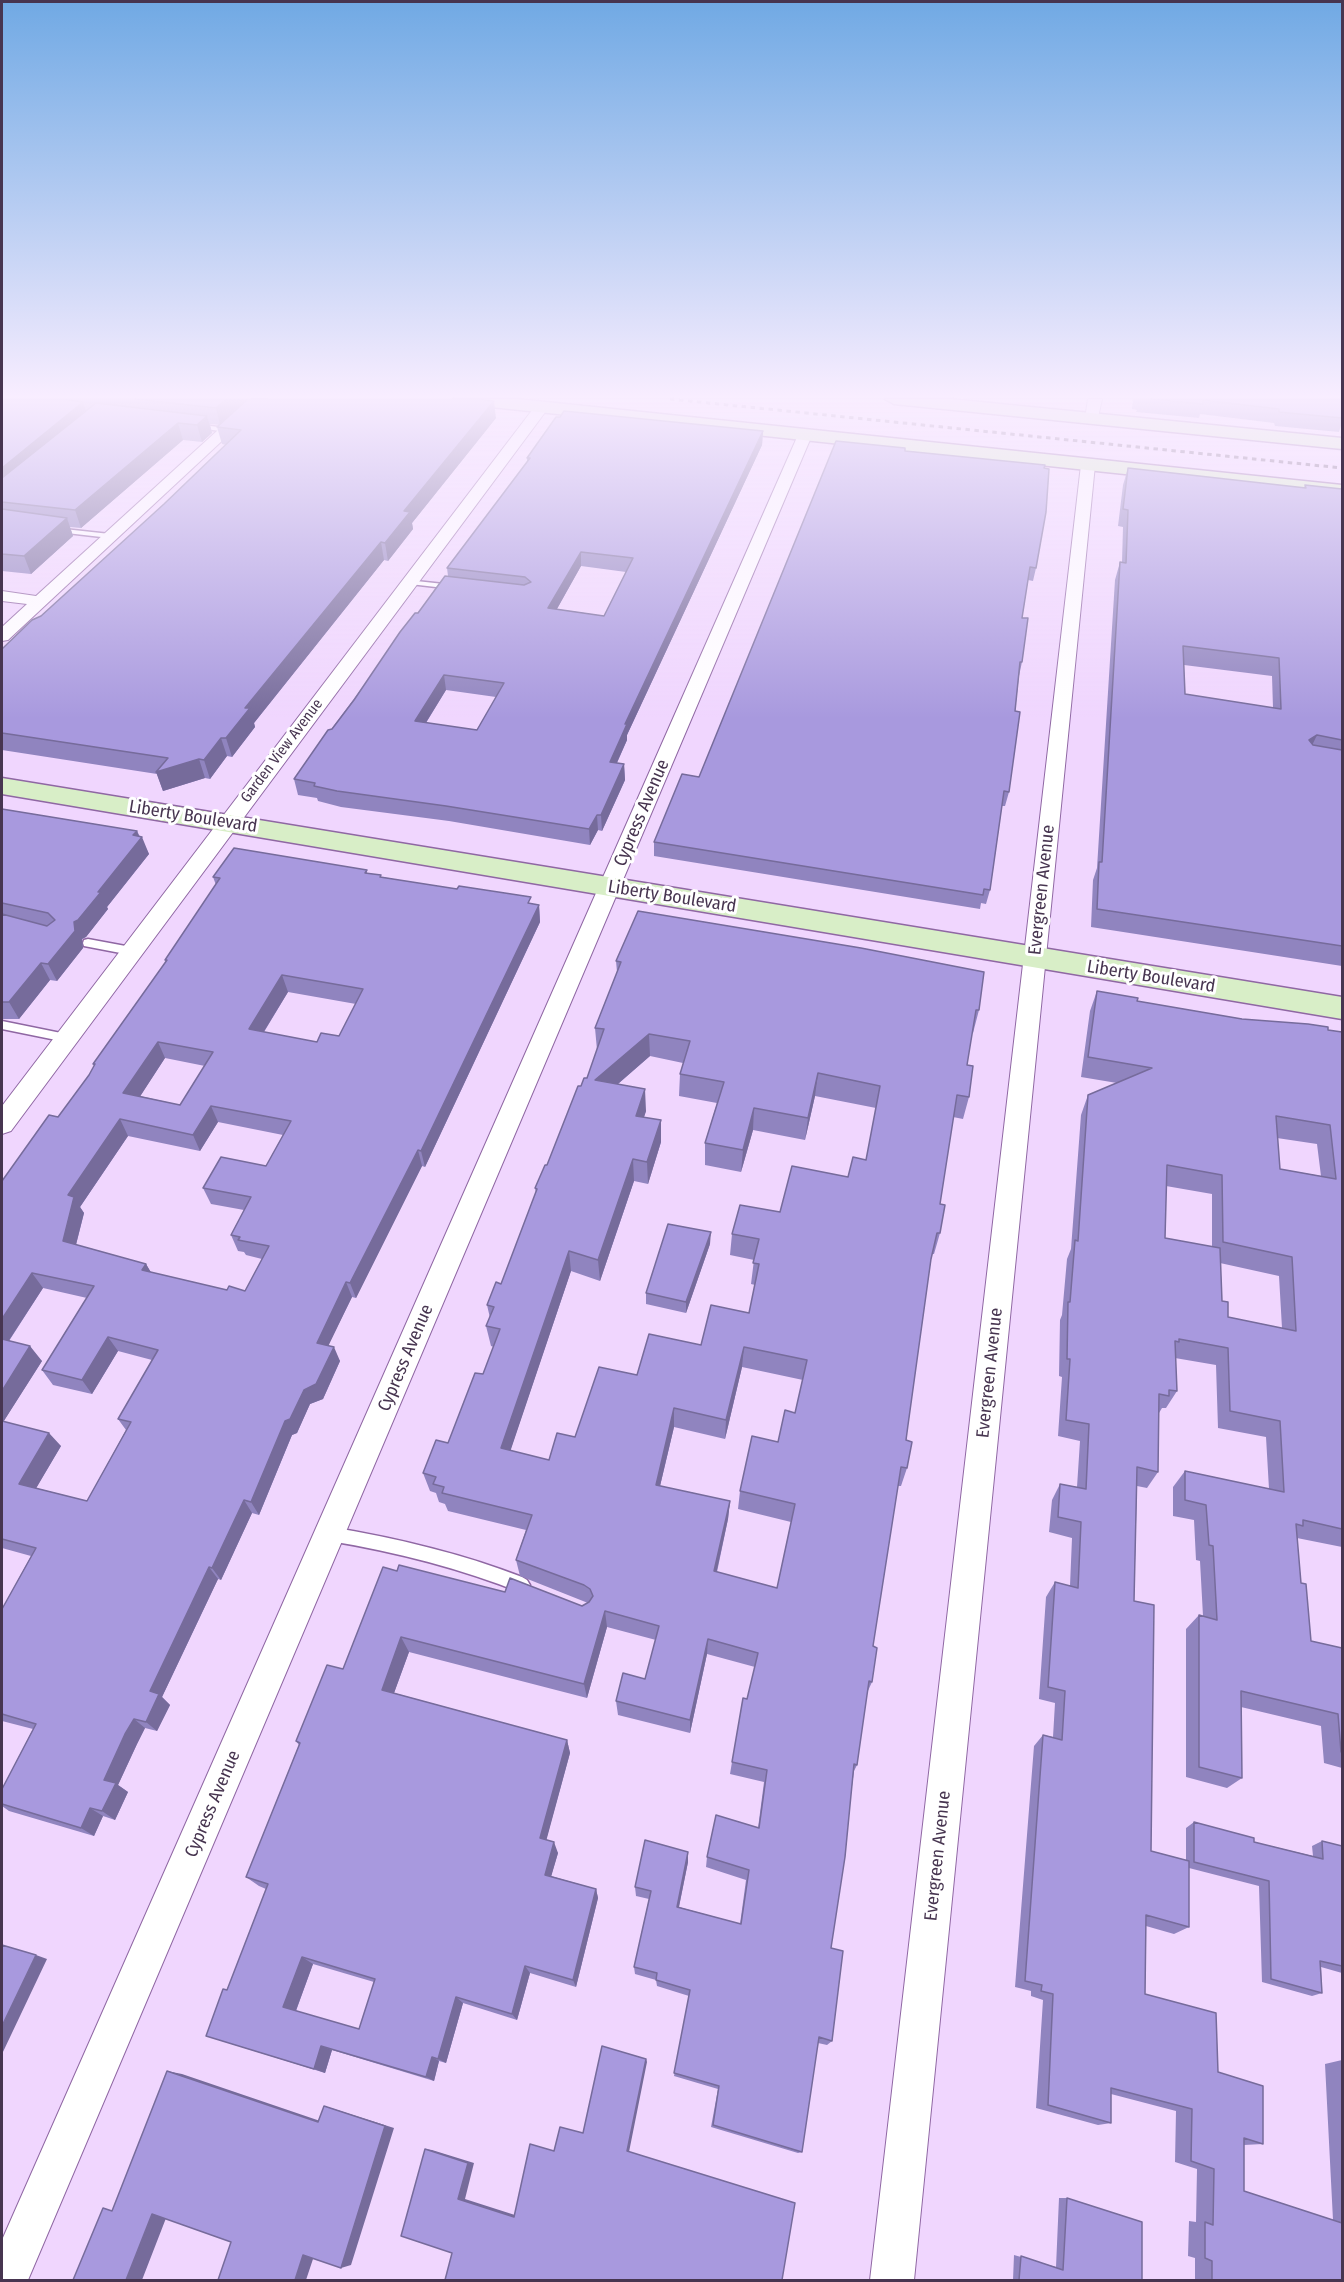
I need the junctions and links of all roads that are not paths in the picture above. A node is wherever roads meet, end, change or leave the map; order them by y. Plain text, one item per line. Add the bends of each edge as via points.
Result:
1 (143, 505) edge
2 (468, 505) edge
3 (775, 505) edge
4 (1084, 505) edge
5 (45, 528) edge
6 (110, 536) junction
7 (410, 582) junction
8 (467, 589) edge
9 (2, 596) edge
10 (39, 601) junction
11 (2, 636) edge
12 (2, 786) edge
13 (228, 822) junction
14 (610, 886) junction
15 (88, 942) dead end
16 (131, 951) junction
17 (1035, 957) junction
18 (1342, 1008) edge
19 (2, 1025) edge
20 (66, 1038) junction
21 (2, 1124) edge
22 (330, 1534) junction
23 (534, 1590) edge
24 (6, 2280) edge
25 (892, 2280) edge

1 - 6 street
2 - 7 street, Garden View Avenue
3 - 14 street, Cypress Avenue
4 - 17 street, Evergreen Avenue
5 - 6 lane
6 - 10 street
7 - 8 lane
7 - 13 street, Garden View Avenue
9 - 10 street
10 - 11 street
12 - 13 street, Liberty Boulevard
13 - 14 street, Liberty Boulevard
13 - 16 street, Garden View Avenue
14 - 17 street, Liberty Boulevard
14 - 22 street, Cypress Avenue
15 - 16 lane
16 - 20 street, Garden View Avenue
17 - 18 street, Liberty Boulevard
17 - 25 street, Evergreen Avenue
19 - 20 lane
20 - 21 street, Garden View Avenue
22 - 23 lane via 464,1564
22 - 24 street, Cypress Avenue

